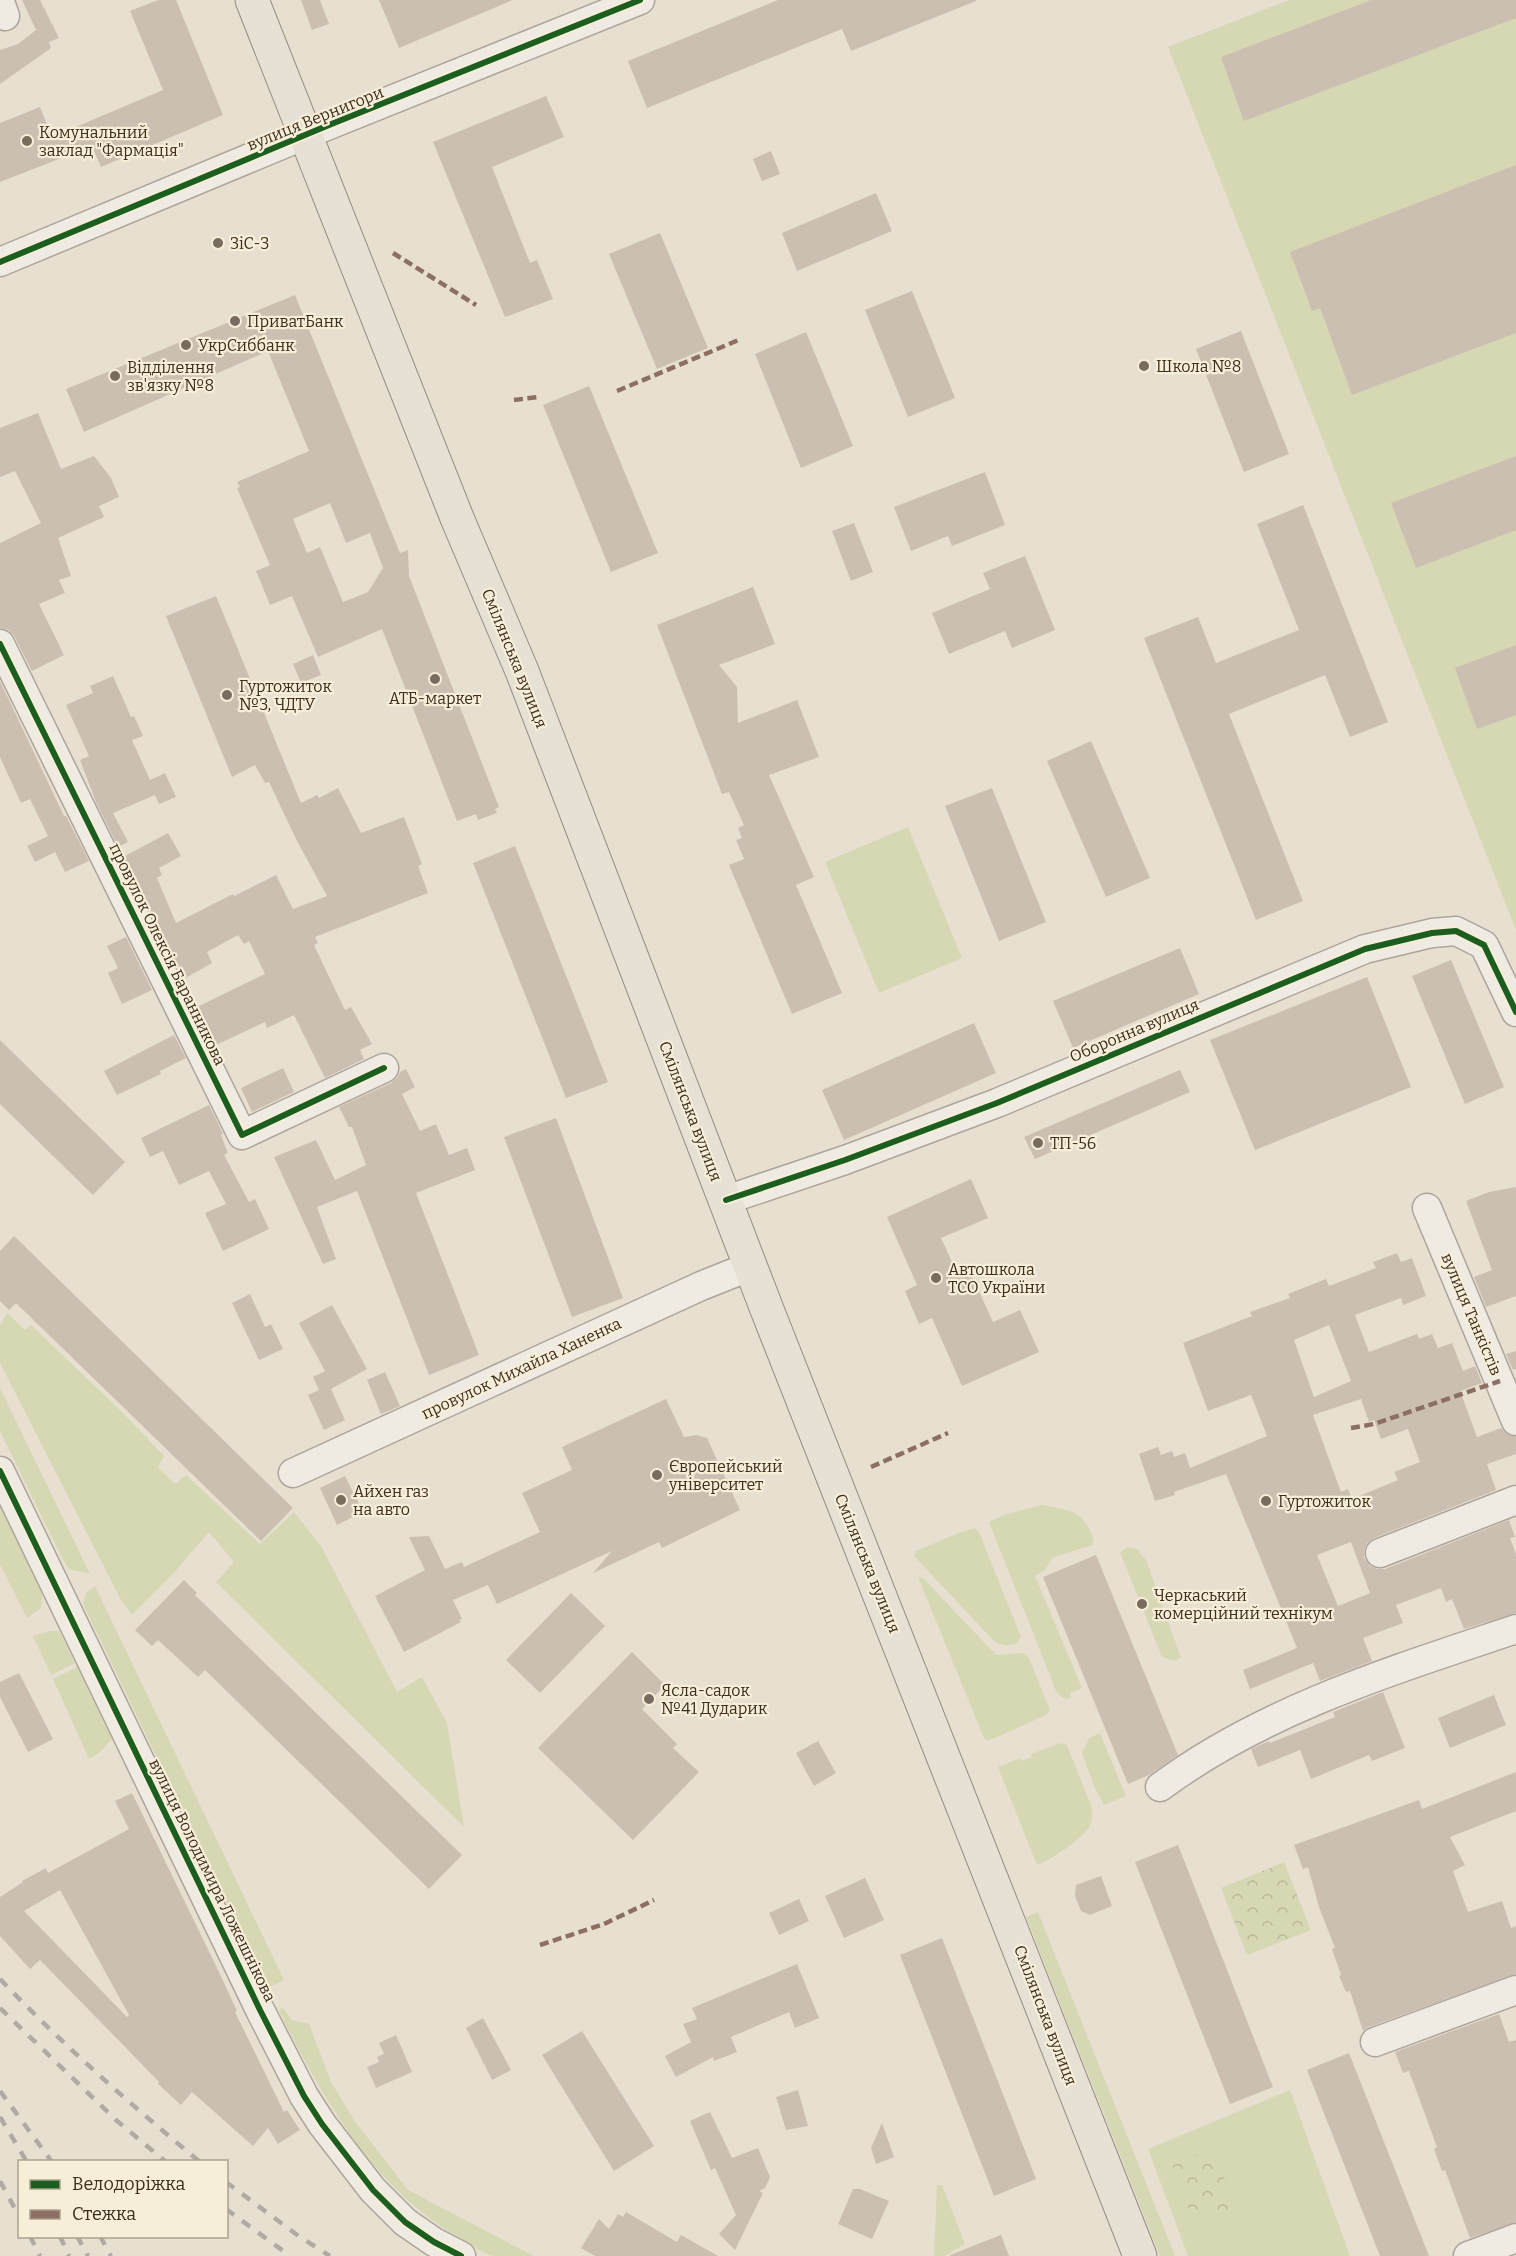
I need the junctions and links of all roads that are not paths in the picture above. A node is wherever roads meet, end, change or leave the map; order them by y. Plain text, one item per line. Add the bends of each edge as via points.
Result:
1 (252, 0) edge
2 (640, 0) edge
3 (304, 137) junction
4 (0, 262) edge
5 (0, 644) edge
6 (1516, 1012) edge
7 (384, 1068) dead end
8 (726, 1200) junction
9 (1427, 1208) dead end
10 (751, 1266) junction
11 (1516, 1421) edge
12 (0, 1471) edge
13 (293, 1473) dead end
14 (1516, 1500) edge
15 (1380, 1553) dead end
16 (1516, 1629) edge
17 (1160, 1787) dead end
18 (1516, 1990) edge
19 (1375, 2042) dead end
20 (1516, 2238) edge
21 (461, 2256) edge
22 (1140, 2256) edge
23 (1468, 2256) edge

1 - 3 main road, Смілянська вулиця
2 - 3 street, вулиця Вернигори
3 - 4 street, вулиця Вернигори
3 - 8 main road, Смілянська вулиця via 522,671
5 - 7 street, провулок Олексія Баранникова via 242,1135
6 - 8 street, Оборонна вулиця via 1484,945 1456,931 1432,933 1365,949 997,1103
8 - 10 main road, Смілянська вулиця
9 - 11 street, вулиця Танкістів
10 - 13 street, провулок Михайла Ханенка
10 - 22 main road, Смілянська вулиця
12 - 21 street, вулиця Володимира Ложешнікова via 304,2096 373,2190 405,2222
14 - 15 street
16 - 17 street via 1290,1711 1188,1767
18 - 19 street
20 - 23 street

